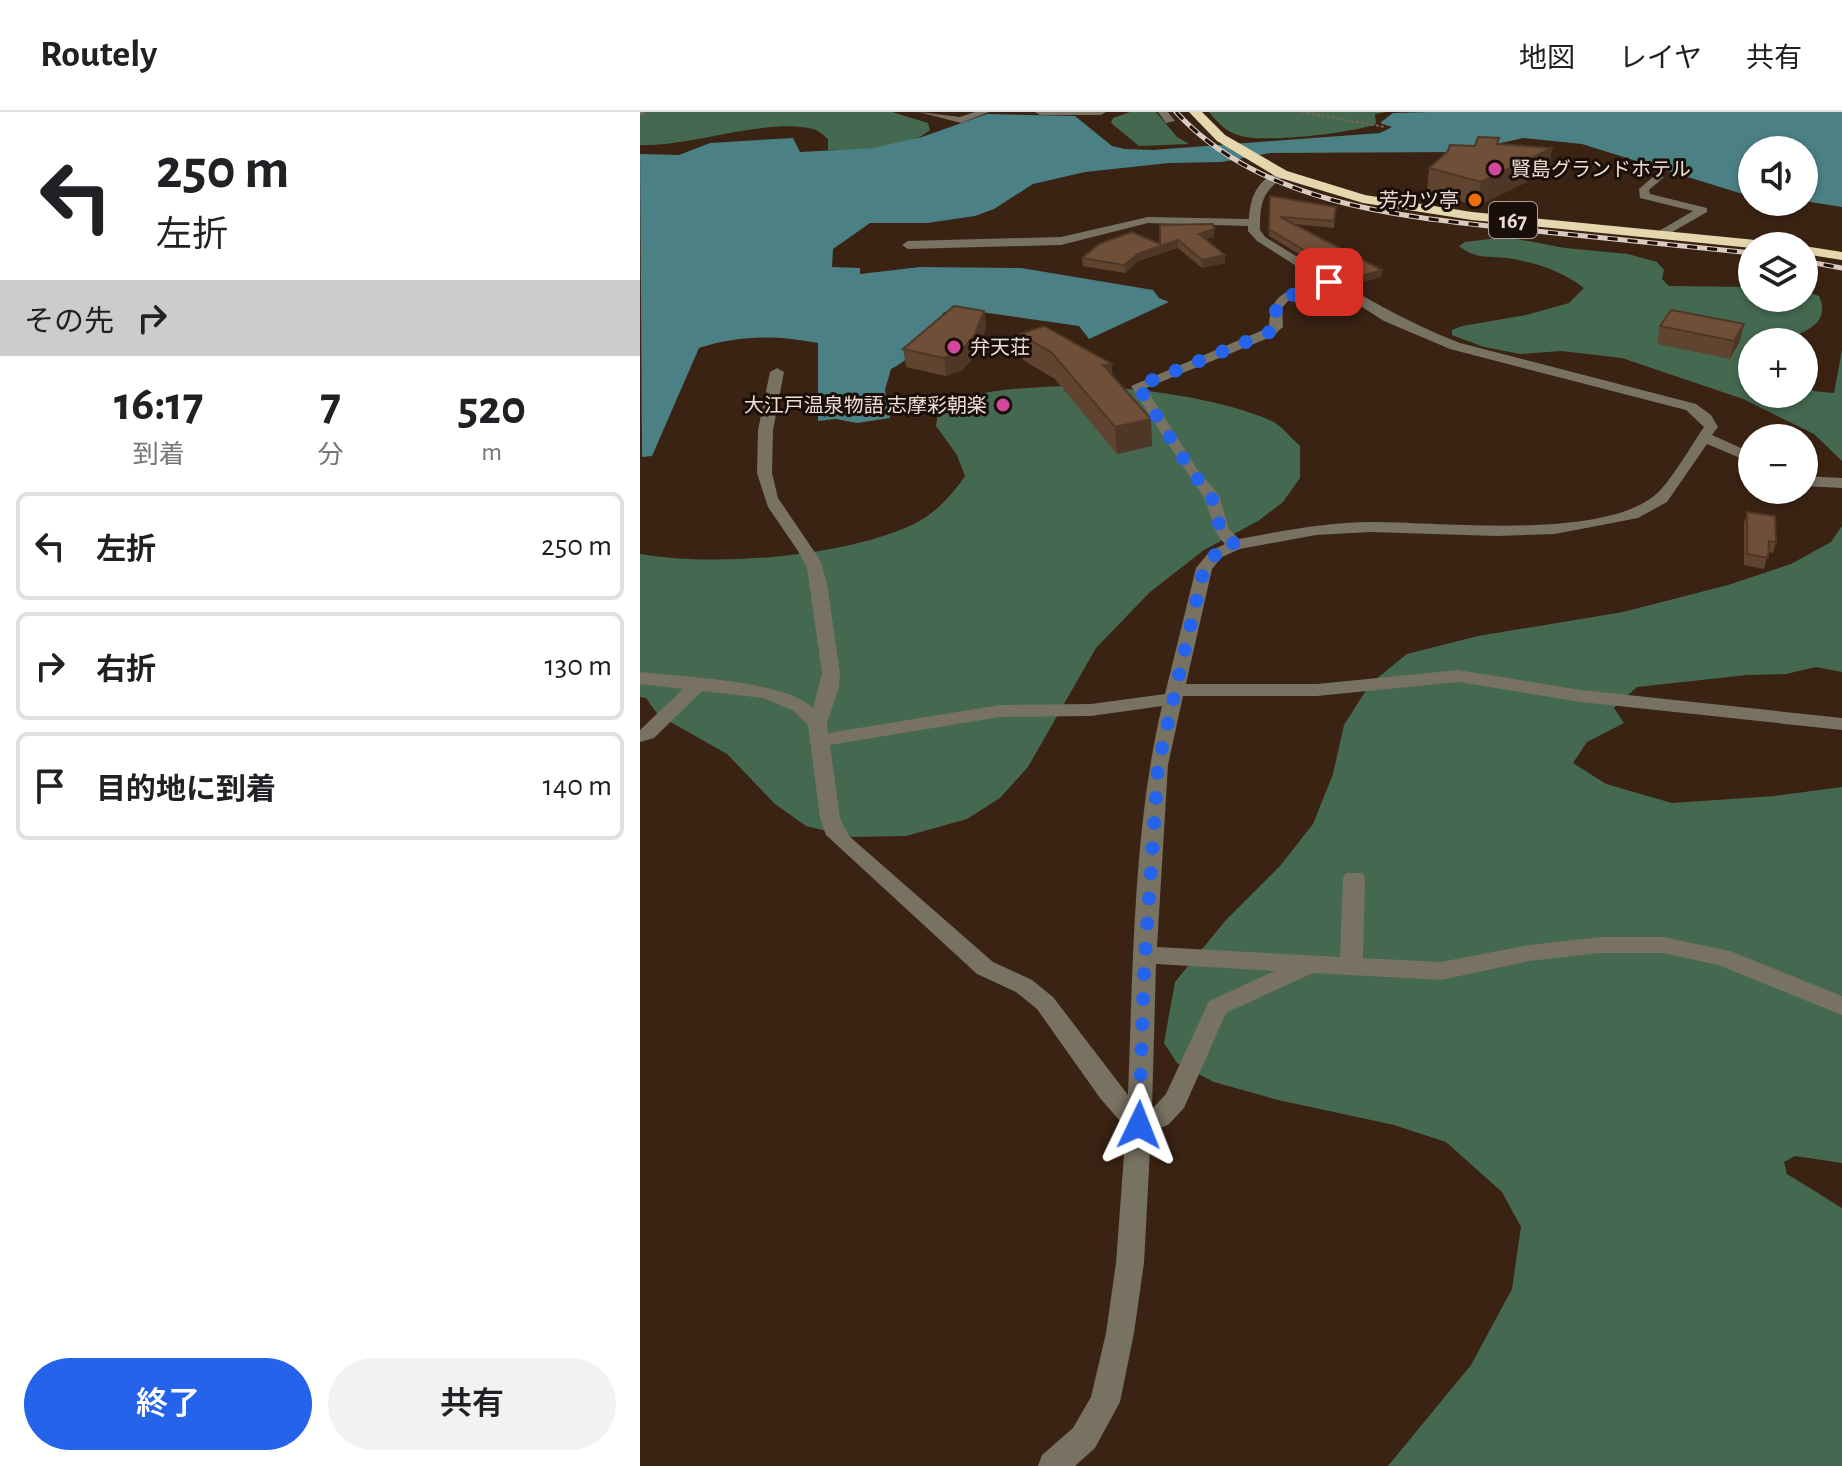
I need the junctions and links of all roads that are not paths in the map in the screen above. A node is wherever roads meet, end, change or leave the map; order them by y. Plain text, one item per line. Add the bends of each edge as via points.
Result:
1 (924, 112) edge
2 (984, 112) edge
3 (1040, 112) edge
4 (1101, 112) edge
5 (1195, 112) edge
6 (1090, 113) edge
7 (1108, 126) dead end
8 (1282, 174) junction
9 (1659, 177) dead end
10 (1254, 223) junction
11 (1663, 233) junction
12 (1738, 242) edge
13 (908, 245) dead end
14 (1818, 252) edge
15 (1842, 256) edge
16 (1329, 282) junction
17 (777, 372) dead end
18 (1706, 438) junction
19 (1738, 452) edge
20 (1818, 482) edge
21 (1842, 483) edge
22 (1235, 545) junction
23 (640, 678) edge
24 (697, 686) junction
25 (1173, 695) junction
26 (1842, 724) edge
27 (818, 732) junction
28 (640, 736) edge
29 (1354, 878) dead end
30 (1145, 955) junction
31 (1310, 965) junction
32 (1351, 967) junction
33 (1842, 1006) edge
34 (1139, 1125) junction
35 (1053, 1466) edge

1 - 2 street via 961,120
3 - 6 street
4 - 6 street
5 - 8 highway, 167 via 1221,138
6 - 7 street
8 - 10 street via 1271,179 1256,199
8 - 11 highway, 167 via 1410,208
9 - 11 street via 1644,189 1644,196 1703,210
10 - 13 street via 1148,220 1061,241
10 - 16 street via 1261,239
11 - 12 highway, 167
14 - 15 highway
16 - 18 street via 1389,318 1455,346 1691,407 1711,423
16 - 22 street via 1284,298 1276,307 1276,327 1268,333 1138,386 1211,495 1221,531
17 - 27 street via 764,431 763,465 781,518 814,563 818,580 831,680
18 - 19 street
18 - 22 street via 1661,499 1632,515 1555,529 1316,530
20 - 21 street
22 - 25 street via 1216,554 1204,568
23 - 24 street
24 - 27 street via 785,698 801,707
24 - 28 street
25 - 26 street via 1317,690 1458,676 1581,696
25 - 27 street via 1091,710 1000,711
25 - 30 street via 1158,765
27 - 34 street via 833,830 985,968 1024,986 1045,1003
29 - 32 street
30 - 31 street
30 - 34 street
31 - 32 street
31 - 34 street via 1217,1007 1175,1101 1159,1118
32 - 33 street via 1441,971 1529,953 1663,945 1722,957
34 - 35 street via 1130,1263 1105,1402 1084,1438

